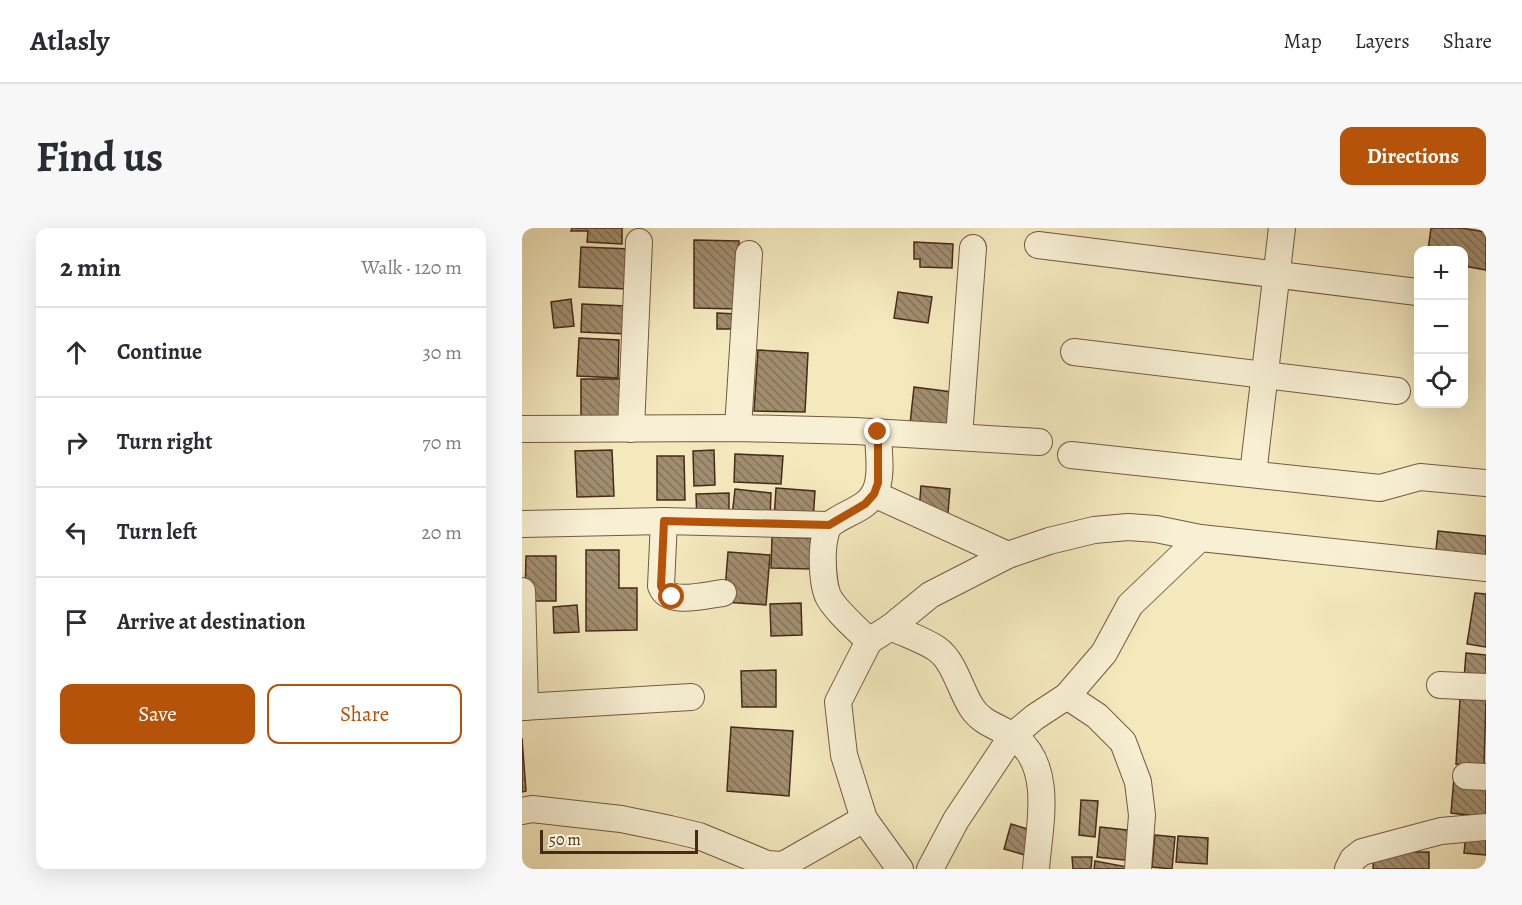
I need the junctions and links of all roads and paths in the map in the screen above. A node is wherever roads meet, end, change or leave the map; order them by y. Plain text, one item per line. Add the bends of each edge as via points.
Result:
1 (1282, 228) edge
2 (639, 243) dead end
3 (1038, 245) dead end
4 (973, 248) dead end
5 (749, 254) dead end
6 (1276, 274) junction
7 (1414, 292) edge
8 (1074, 352) dead end
9 (1264, 375) junction
10 (1397, 391) dead end
11 (738, 428) junction
12 (522, 429) edge
13 (631, 429) junction
14 (878, 432) junction
15 (959, 437) junction
16 (1039, 442) dead end
17 (1071, 455) dead end
18 (1252, 474) junction
19 (1486, 483) edge
20 (874, 494) junction
21 (664, 521) junction
22 (522, 524) edge
23 (829, 525) junction
24 (1200, 538) junction
25 (1008, 555) junction
26 (1486, 568) edge
27 (522, 591) edge
28 (723, 593) dead end
29 (891, 627) junction
30 (869, 641) junction
31 (1440, 686) dead end
32 (1486, 687) edge
33 (1067, 696) junction
34 (691, 697) dead end
35 (524, 707) edge
36 (1014, 747) junction
37 (522, 811) edge
38 (864, 819) junction
39 (1486, 827) edge
40 (785, 867) edge
41 (900, 869) edge
42 (930, 869) edge
43 (1036, 869) edge
44 (1138, 869) edge
45 (1348, 869) edge

1 - 6 street
2 - 13 street
3 - 6 street
4 - 15 street
5 - 11 street
6 - 7 street
6 - 9 street
8 - 9 street
9 - 10 street
9 - 18 street
11 - 13 street
11 - 14 street
12 - 13 street
14 - 15 street
14 - 20 street via 878,483
15 - 16 street
17 - 18 street
18 - 19 street via 1380,488 1420,477
20 - 23 street via 865,504
20 - 25 street
21 - 22 street
21 - 23 street
21 - 28 street via 664,593 672,597
23 - 30 street via 823,559 828,597
24 - 25 street via 1156,528 1094,530
24 - 26 street
24 - 33 street via 1130,605 1104,653
25 - 29 street via 930,595
27 - 35 street
29 - 30 street
29 - 36 street via 938,650 972,708
30 - 38 street via 838,702 844,755
31 - 32 street
33 - 36 street via 1035,717
33 - 44 street via 1097,716 1123,742 1138,782 1142,815
34 - 35 street
36 - 42 street via 956,820
36 - 43 street via 1042,786
37 - 40 street via 621,819 699,836 767,864
38 - 40 street
38 - 41 street
39 - 45 street via 1441,831 1362,852

